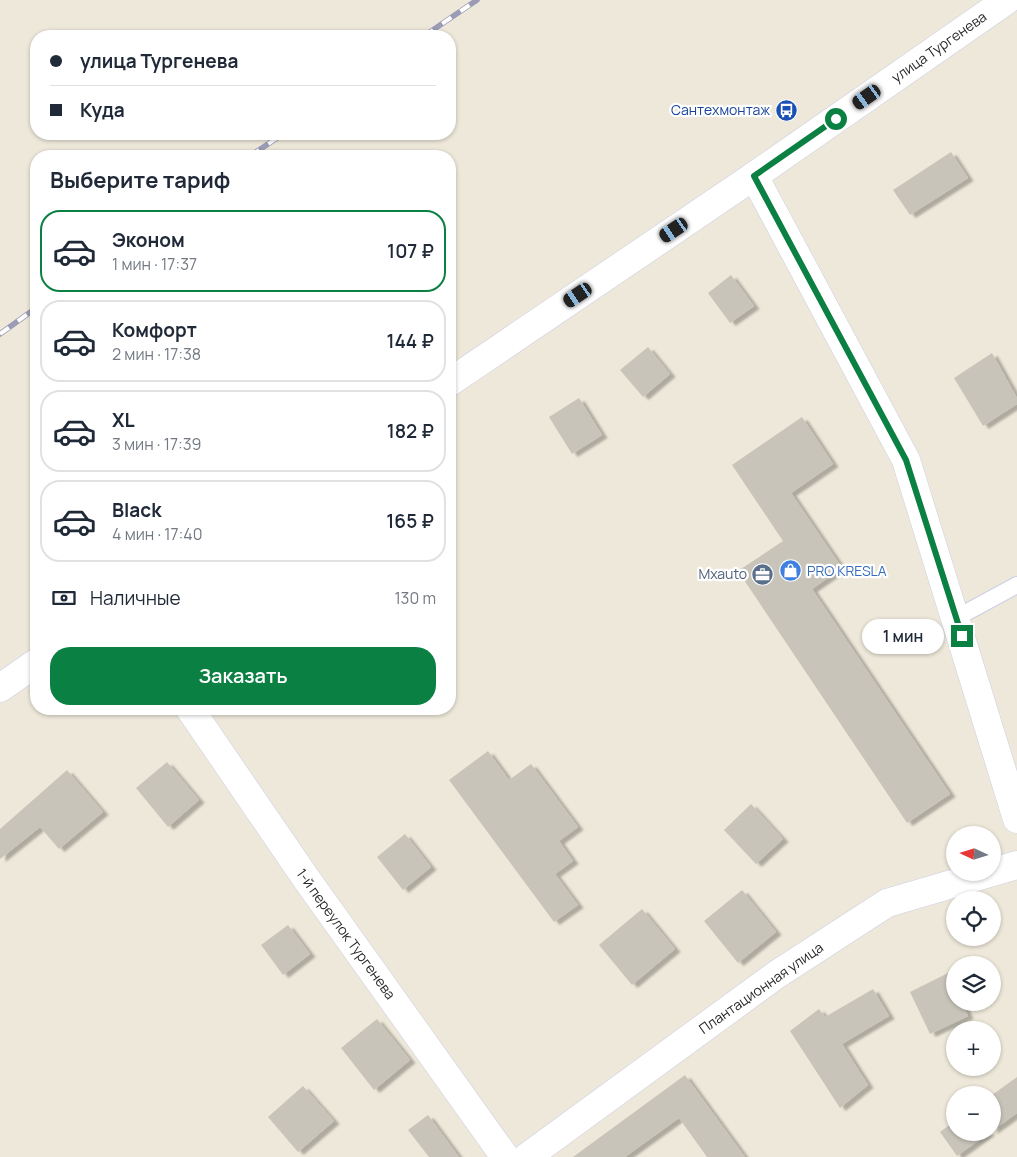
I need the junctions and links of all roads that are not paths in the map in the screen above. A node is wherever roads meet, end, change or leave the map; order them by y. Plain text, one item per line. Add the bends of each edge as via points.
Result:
1 (1007, 0) edge
2 (754, 176) junction
3 (456, 378) edge
4 (1017, 585) edge
5 (956, 618) junction
6 (30, 667) edge
7 (0, 688) edge
8 (194, 715) edge
9 (1017, 818) edge
10 (1017, 866) edge
11 (506, 1157) edge
12 (528, 1157) edge

1 - 2 street, улица Тургенева
2 - 3 street, улица Тургенева
2 - 5 street via 906,460
4 - 5 lane
5 - 9 street
6 - 7 street
8 - 11 street, 1-й переулок Тургенева via 305,877
10 - 12 street, Плантационная улица via 887,903 776,975

